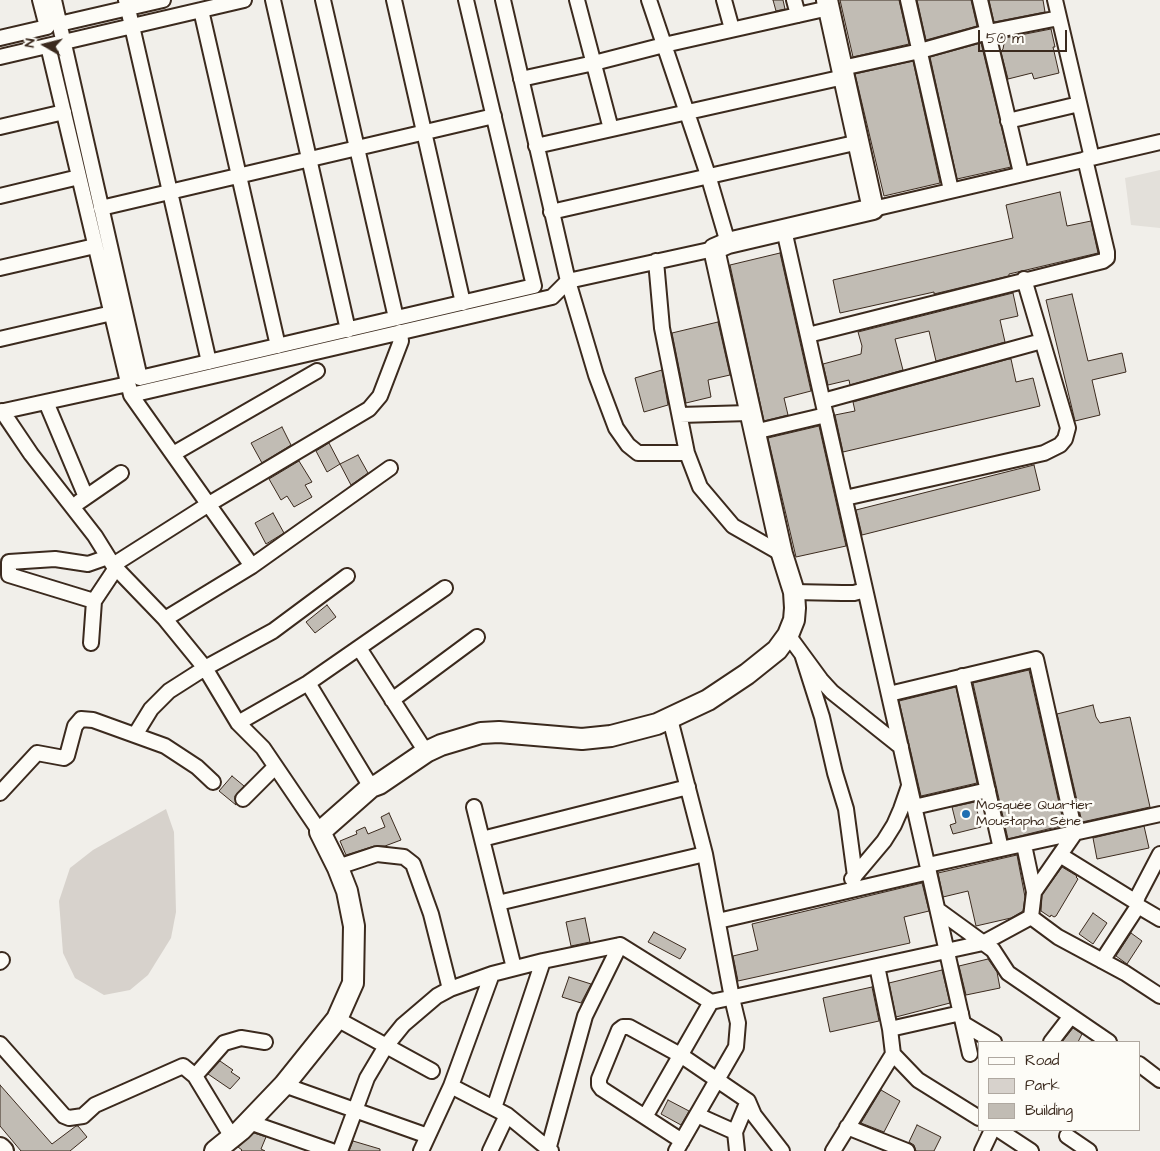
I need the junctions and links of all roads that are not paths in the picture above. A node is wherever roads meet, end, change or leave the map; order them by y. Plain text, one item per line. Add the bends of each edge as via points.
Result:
1 (40, 0) edge
2 (54, 0) edge
3 (163, 0) edge
4 (244, 0) edge
5 (273, 0) edge
6 (323, 0) edge
7 (394, 0) edge
8 (466, 0) edge
9 (503, 0) edge
10 (577, 0) edge
11 (650, 0) edge
12 (724, 0) edge
13 (794, 0) edge
14 (908, 0) edge
15 (980, 0) edge
16 (127, 4) edge
17 (828, 4) edge
18 (1058, 7) edge
19 (201, 10) junction
20 (798, 15) junction
21 (59, 24) junction
22 (132, 26) junction
23 (732, 29) junction
24 (988, 32) junction
25 (0, 38) edge
26 (63, 42) junction
27 (664, 45) junction
28 (48, 46) junction
29 (920, 51) junction
30 (0, 57) edge
31 (594, 63) junction
32 (843, 73) junction
33 (521, 79) junction
34 (1079, 104) junction
35 (64, 112) junction
36 (687, 113) junction
37 (494, 116) junction
38 (1008, 121) junction
39 (0, 127) edge
40 (611, 129) junction
41 (424, 133) junction
42 (859, 142) junction
43 (1160, 142) edge
44 (536, 146) junction
45 (357, 148) junction
46 (1088, 159) junction
47 (309, 160) junction
48 (1021, 173) junction
49 (708, 175) junction
50 (239, 176) junction
51 (79, 177) junction
52 (951, 190) junction
53 (170, 192) junction
54 (0, 196) edge
55 (101, 208) junction
56 (873, 209) junction
57 (551, 212) junction
58 (784, 230) junction
59 (95, 246) junction
60 (721, 246) junction
61 (656, 261) junction
62 (0, 268) edge
63 (1024, 279) junction
64 (568, 281) junction
65 (463, 303) junction
66 (112, 313) junction
67 (398, 325) junction
68 (348, 330) junction
69 (808, 335) junction
70 (0, 339) edge
71 (1042, 341) junction
72 (278, 346) junction
73 (209, 362) junction
74 (317, 371) dead end
75 (130, 389) junction
76 (823, 401) junction
77 (46, 402) junction
78 (1, 411) edge
79 (749, 413) junction
80 (680, 415) junction
81 (826, 415) junction
82 (754, 432) junction
83 (687, 453) junction
84 (173, 454) junction
85 (390, 468) dead end
86 (121, 473) dead end
87 (86, 497) junction
88 (845, 498) junction
89 (209, 504) junction
90 (72, 506) junction
91 (782, 554) junction
92 (112, 563) junction
93 (252, 566) junction
94 (346, 576) dead end
95 (445, 588) dead end
96 (866, 590) junction
97 (794, 592) junction
98 (94, 601) junction
99 (165, 618) junction
100 (788, 635) junction
101 (477, 638) dead end
102 (91, 643) dead end
103 (359, 648) junction
104 (802, 654) junction
105 (205, 668) junction
106 (962, 676) junction
107 (308, 683) junction
108 (889, 694) junction
109 (392, 700) junction
110 (670, 719) junction
111 (238, 723) junction
112 (135, 734) junction
113 (901, 748) junction
114 (426, 752) junction
115 (275, 767) junction
116 (214, 782) dead end
117 (910, 785) junction
118 (371, 787) junction
119 (688, 787) junction
120 (988, 790) junction
121 (0, 793) edge
122 (243, 799) dead end
123 (474, 807) dead end
124 (914, 807) junction
125 (1160, 814) edge
126 (320, 832) junction
127 (1075, 833) junction
128 (482, 839) junction
129 (1024, 844) junction
130 (1001, 849) junction
131 (705, 854) junction
132 (1160, 854) edge
133 (1060, 855) junction
134 (338, 867) junction
135 (928, 868) junction
136 (855, 876) junction
137 (1034, 892) junction
138 (840, 893) junction
139 (498, 903) junction
140 (1137, 904) junction
141 (938, 910) junction
142 (1031, 917) junction
143 (1160, 919) edge
144 (718, 921) junction
145 (983, 943) junction
146 (620, 946) junction
147 (947, 950) junction
148 (1102, 961) junction
149 (543, 962) junction
150 (877, 966) junction
151 (514, 968) junction
152 (492, 974) junction
153 (450, 989) junction
154 (1160, 996) edge
155 (732, 998) junction
156 (711, 1002) junction
157 (1071, 1016) junction
158 (337, 1019) junction
159 (962, 1019) junction
160 (890, 1029) junction
161 (993, 1041) edge
162 (1052, 1041) edge
163 (1106, 1041) edge
164 (265, 1042) dead end
165 (0, 1044) edge
166 (386, 1046) junction
167 (892, 1054) junction
168 (970, 1054) dead end
169 (682, 1056) junction
170 (1140, 1065) edge
171 (432, 1070) dead end
172 (195, 1076) junction
173 (718, 1079) junction
174 (1160, 1080) edge
175 (284, 1085) junction
176 (451, 1086) junction
177 (748, 1101) junction
178 (494, 1108) junction
179 (354, 1110) junction
180 (507, 1115) junction
181 (697, 1115) junction
182 (645, 1117) junction
183 (978, 1117) edge
184 (249, 1122) junction
185 (847, 1127) junction
186 (992, 1131) edge
187 (1000, 1131) edge
188 (736, 1132) junction
189 (1068, 1133) edge
190 (428, 1136) junction
191 (232, 1137) junction
192 (679, 1146) edge
193 (0, 1148) edge
194 (549, 1150) edge
195 (3, 1151) edge
196 (215, 1151) edge
197 (332, 1151) edge
198 (340, 1151) edge
199 (421, 1151) edge
200 (490, 1151) edge
201 (737, 1151) edge
202 (782, 1151) edge
203 (833, 1151) edge
204 (907, 1151) edge
205 (982, 1151) edge
206 (1031, 1151) edge
207 (1064, 1151) edge
208 (1089, 1151) edge

1 - 25 street via 47,27
2 - 21 street
3 - 16 street
4 - 19 street
5 - 47 street
6 - 45 street
7 - 41 street
8 - 37 street
9 - 33 street
10 - 31 street
11 - 27 street
12 - 23 street
13 - 20 street
14 - 29 street
15 - 24 street
16 - 21 street
16 - 22 street
17 - 20 street
17 - 32 street
18 - 24 street
18 - 34 street
19 - 22 street
19 - 50 street
20 - 23 street
21 - 26 street
22 - 26 street
22 - 53 street
23 - 27 street
24 - 29 street
24 - 38 street
26 - 28 street
26 - 55 street
27 - 31 street
27 - 36 street
28 - 30 street
28 - 35 street
29 - 32 street
29 - 52 street
31 - 33 street
31 - 40 street
32 - 36 street
32 - 42 street
33 - 44 street
34 - 38 street
34 - 46 street
35 - 39 street
35 - 51 street
36 - 40 street
36 - 49 street
37 - 41 street
37 - 65 street via 534,286
38 - 48 street
40 - 44 street
41 - 45 street
41 - 65 street
42 - 49 street
42 - 56 street
43 - 46 street
44 - 57 street
45 - 47 street
45 - 67 street
46 - 48 street
46 - 63 street via 1107,258
47 - 50 street
47 - 68 street
48 - 52 street
49 - 57 street
49 - 60 street
50 - 53 street
50 - 72 street
51 - 54 street
51 - 59 street
52 - 56 street
53 - 55 street
53 - 73 street
55 - 73 street via 140,378
56 - 58 street
57 - 64 street
58 - 60 street
58 - 69 street
59 - 62 street
59 - 66 street
60 - 61 street
60 - 79 street
61 - 64 street
61 - 80 street via 662,328
63 - 69 street
63 - 71 street
64 - 67 street via 552,297
64 - 83 street via 596,375 616,428 638,453
65 - 67 street
66 - 70 street
66 - 75 street
67 - 68 street
67 - 75 street
67 - 89 street via 401,341 380,396 369,409
68 - 72 street
69 - 76 street
71 - 76 street
71 - 88 street via 1068,428 1060,445 1044,453
72 - 73 street
74 - 84 street
75 - 77 street
75 - 84 street
76 - 81 street
77 - 78 street
77 - 87 street
78 - 90 street via 30,454
79 - 80 street
79 - 82 street
80 - 83 street
81 - 82 street
81 - 88 street
82 - 91 street
83 - 91 street via 700,487 733,526
84 - 89 street
85 - 93 street
86 - 87 street
87 - 90 street
88 - 96 street
89 - 92 street
89 - 93 street
90 - 92 street
91 - 97 street
92 - 98 street
92 - 98 street via 88,564 55,559 9,562 9,575
92 - 99 street
93 - 99 street
94 - 105 street via 273,631
95 - 103 street
96 - 97 street
96 - 108 street
97 - 100 street via 796,608
98 - 102 street
99 - 105 street
100 - 104 street
100 - 110 street via 777,650 747,674 708,700
101 - 109 street
103 - 107 street
103 - 109 street
104 - 113 street via 832,692
104 - 136 street via 846,809
105 - 111 street
105 - 112 street via 169,691 152,708
106 - 108 street
106 - 120 street
106 - 127 street via 1036,659
107 - 111 street
107 - 118 street
108 - 113 street
109 - 114 street
110 - 114 street via 611,736 582,739 481,733
110 - 119 street
111 - 115 street via 263,748
112 - 116 street via 165,746
112 - 121 street via 81,719 75,726 67,756 37,754
113 - 117 street
114 - 118 street
115 - 122 street
115 - 126 street
117 - 124 street
117 - 136 street via 894,825
118 - 126 street
119 - 128 street
119 - 131 street
120 - 124 street
120 - 130 street
123 - 128 street
124 - 135 street
125 - 127 street
126 - 134 street
127 - 129 street
127 - 133 street
128 - 139 street
129 - 130 street
129 - 137 street
130 - 135 street
131 - 139 street
131 - 144 street
132 - 140 street
133 - 137 street
133 - 140 street
134 - 153 street via 377,854 404,857 413,864
134 - 158 street via 352,916 354,950 353,983
135 - 138 street
135 - 141 street
136 - 138 street
137 - 142 street
138 - 144 street
139 - 151 street
140 - 143 street
140 - 148 street
141 - 145 street
141 - 147 street
142 - 145 street
142 - 148 street via 1058,937
144 - 155 street
145 - 147 street
145 - 157 street via 993,950 1008,973
146 - 149 street
146 - 156 street
146 - 194 street via 585,1016
147 - 150 street
147 - 159 street
148 - 154 street
149 - 151 street
149 - 178 street
150 - 155 street
150 - 160 street
151 - 152 street
152 - 153 street
152 - 176 street
153 - 166 street via 403,1025
155 - 156 street
155 - 173 street via 738,1023 736,1047
156 - 169 street
157 - 162 street
157 - 163 street
158 - 166 street
158 - 175 street
159 - 160 street
159 - 161 street
159 - 168 street
160 - 167 street
164 - 172 street via 241,1038 224,1044
165 - 172 street via 69,1118 82,1116 95,1105 174,1069 183,1066
166 - 171 street
166 - 179 street via 367,1078
167 - 183 street via 918,1080
167 - 185 street
169 - 173 street
169 - 182 street
169 - 182 street via 629,1027 619,1030 599,1085
170 - 174 street
172 - 191 street
173 - 177 street
173 - 181 street
175 - 179 street
175 - 184 street
176 - 178 street
176 - 190 street
177 - 188 street
177 - 202 street via 754,1115
178 - 180 street
179 - 190 street
179 - 198 street
180 - 194 street
180 - 200 street
181 - 188 street
181 - 192 street
182 - 192 street
184 - 191 street
184 - 197 street
185 - 203 street
185 - 204 street
186 - 205 street
187 - 206 street
188 - 201 street
189 - 207 street
189 - 208 street
190 - 199 street
191 - 196 street
193 - 195 street

